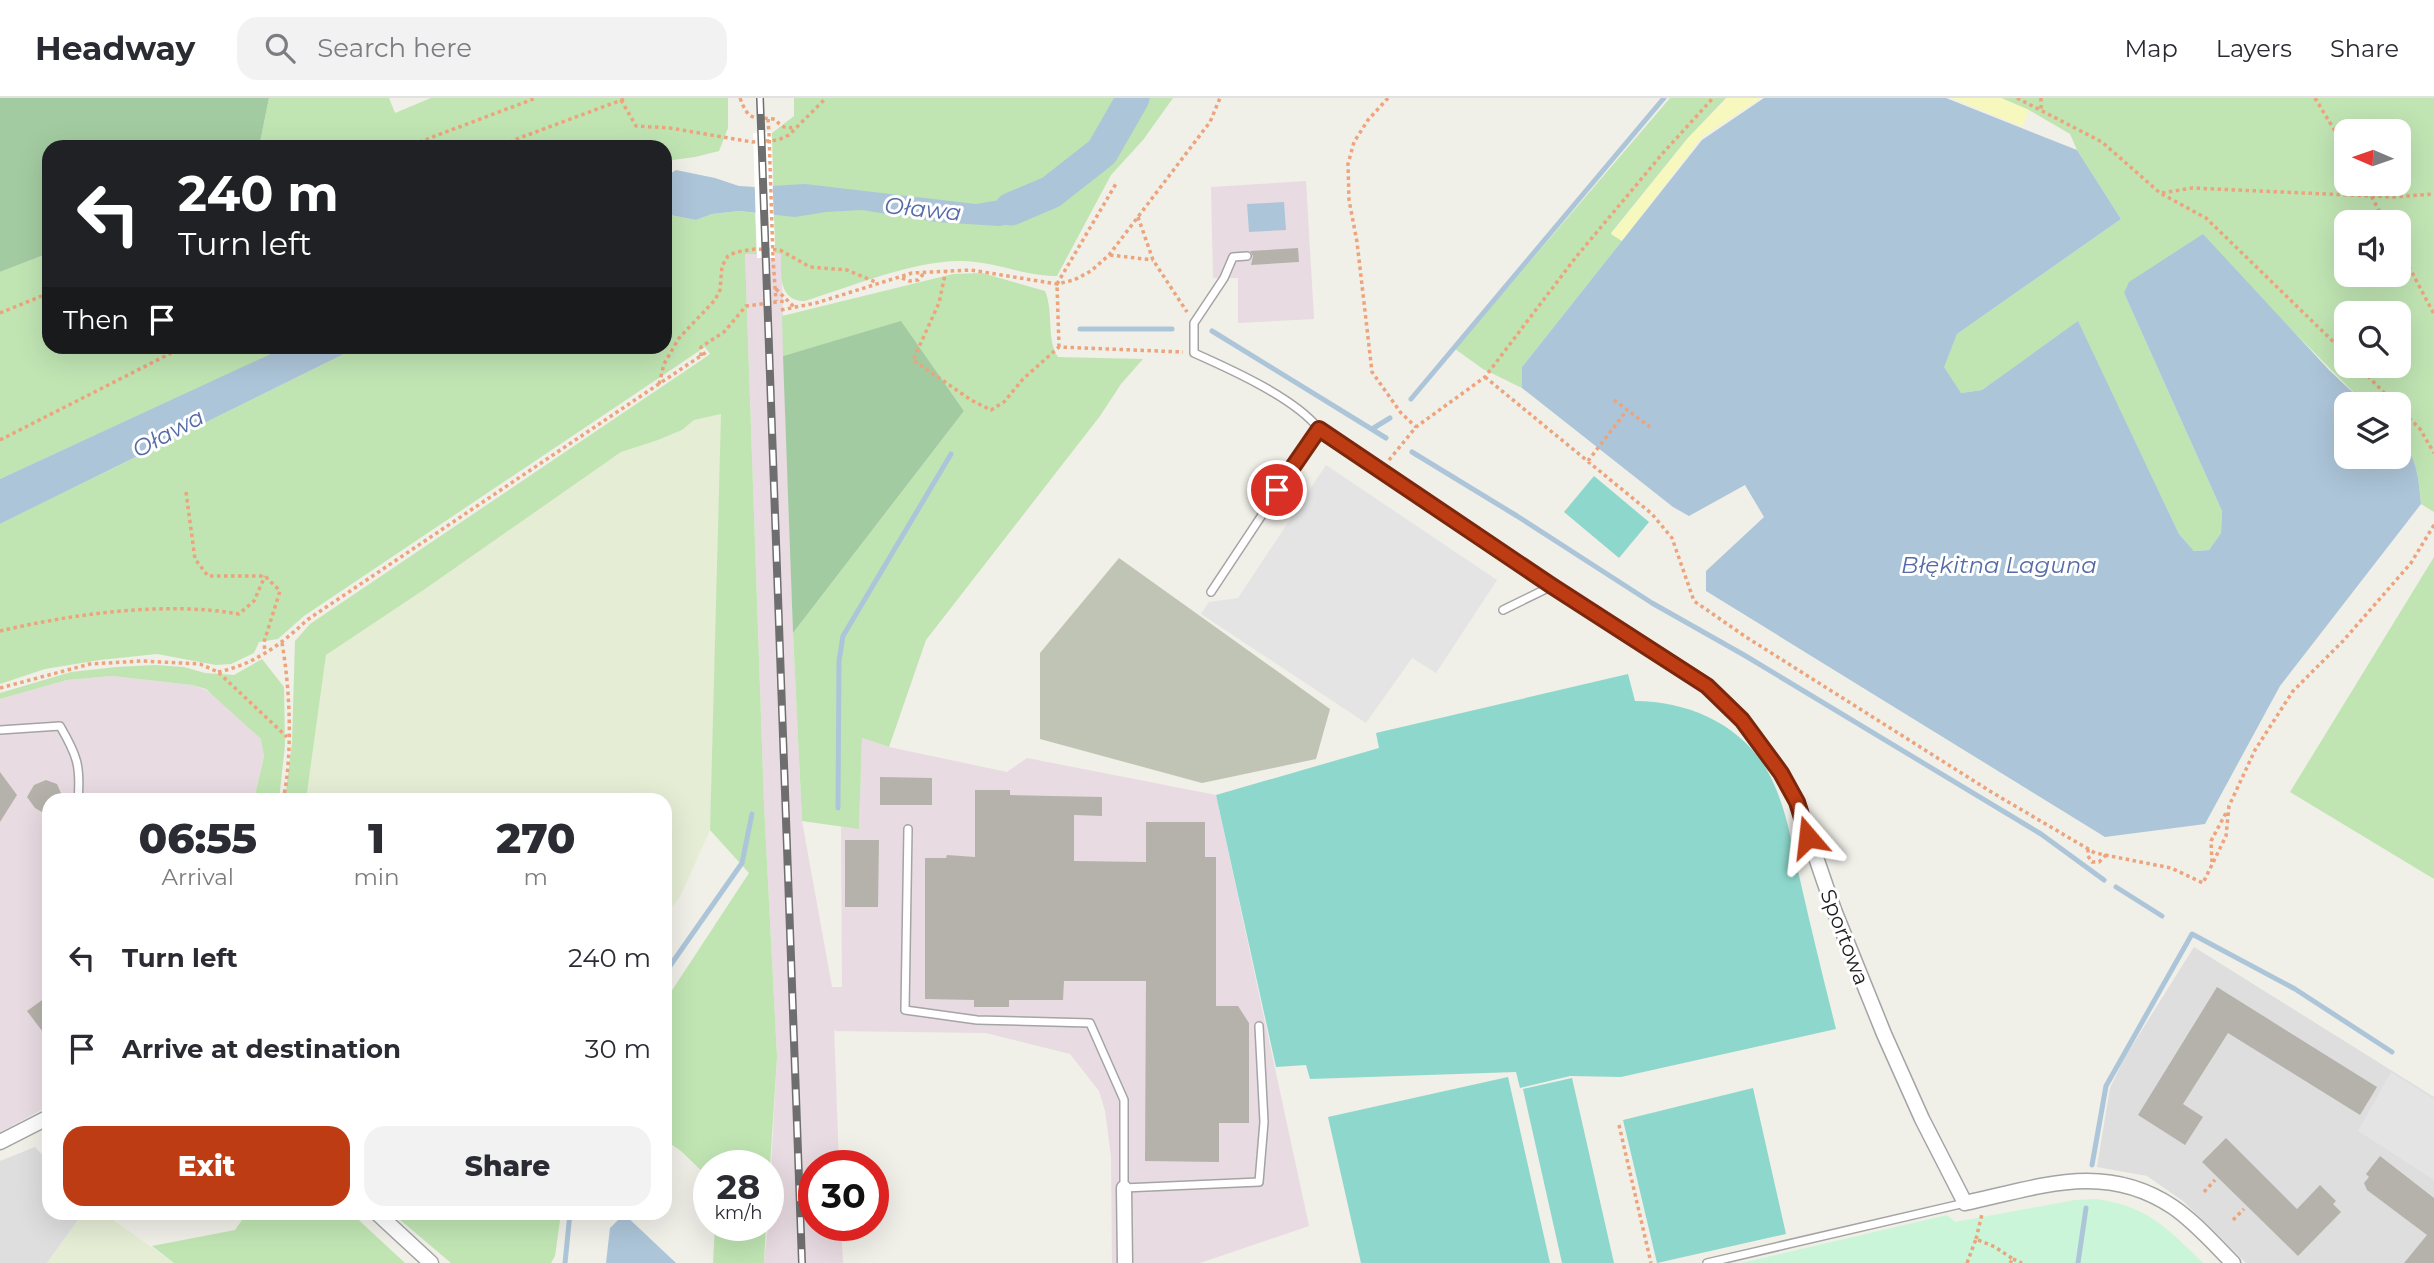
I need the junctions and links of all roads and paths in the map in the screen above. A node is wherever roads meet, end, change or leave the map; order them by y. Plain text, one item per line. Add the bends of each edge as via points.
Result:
1 (536, 98) edge
2 (627, 98) edge
3 (740, 98) edge
4 (826, 98) edge
5 (1220, 98) edge
6 (1388, 98) edge
7 (1713, 98) edge
8 (2017, 98) edge
9 (2041, 98) edge
10 (2315, 98) edge
11 (621, 100) junction
12 (2041, 109) junction
13 (768, 119) junction
14 (797, 126) junction
15 (2334, 129) edge
16 (425, 140) edge
17 (514, 140) edge
18 (1117, 182) dead end
19 (2160, 193) junction
20 (2334, 194) edge
21 (2434, 194) edge
22 (2386, 196) edge
23 (2407, 196) edge
24 (2412, 196) edge
25 (1138, 217) junction
26 (1109, 255) junction
27 (1247, 256) dead end
28 (1153, 260) junction
29 (946, 271) junction
30 (2411, 271) edge
31 (925, 272) junction
32 (900, 277) junction
33 (878, 283) junction
34 (1056, 284) junction
35 (775, 287) junction
36 (42, 296) edge
37 (785, 301) junction
38 (776, 302) junction
39 (795, 309) junction
40 (781, 310) dead end
41 (0, 313) edge
42 (2434, 314) edge
43 (1194, 323) junction
44 (2334, 342) edge
45 (1059, 347) junction
46 (672, 350) edge
47 (708, 351) dead end
48 (1194, 353) junction
49 (169, 354) edge
50 (670, 354) edge
51 (701, 356) junction
52 (1485, 377) junction
53 (2370, 378) edge
54 (659, 386) junction
55 (2383, 392) edge
56 (1614, 400) dead end
57 (1627, 410) junction
58 (2411, 420) edge
59 (1416, 427) junction
60 (1650, 427) dead end
61 (1319, 429) junction
62 (0, 440) edge
63 (1394, 452) dead end
64 (2434, 453) edge
65 (1588, 461) junction
66 (186, 492) dead end
67 (2434, 525) edge
68 (265, 576) junction
69 (1552, 586) junction
70 (1211, 592) dead end
71 (1503, 610) dead end
72 (0, 631) edge
73 (282, 643) junction
74 (265, 652) junction
75 (219, 672) junction
76 (0, 688) edge
77 (0, 730) edge
78 (287, 737) junction
79 (78, 793) edge
80 (283, 793) edge
81 (2229, 806) junction
82 (908, 829) dead end
83 (2088, 849) junction
84 (2106, 855) junction
85 (2212, 864) junction
86 (1259, 1026) dead end
87 (42, 1121) edge
88 (1619, 1125) dead end
89 (0, 1142) edge
90 (2215, 1180) dead end
91 (1124, 1188) junction
92 (2204, 1192) dead end
93 (1980, 1200) junction
94 (1965, 1203) junction
95 (2245, 1209) dead end
96 (385, 1220) edge
97 (2233, 1220) dead end
98 (1976, 1239) junction
99 (2011, 1261) edge
100 (431, 1263) edge
101 (1125, 1263) edge
102 (1651, 1263) edge
103 (1707, 1263) edge
104 (1967, 1263) edge
105 (2022, 1263) edge
106 (2233, 1263) edge

1 - 16 path
2 - 11 path
3 - 13 path via 749,116
4 - 14 path
5 - 25 path via 1210,122
6 - 59 path via 1354,142 1348,164 1349,200 1372,372
7 - 52 path via 1576,257
8 - 12 path
9 - 12 path
10 - 15 path
11 - 14 path via 636,126 752,142 778,140
11 - 17 path
12 - 19 path via 2102,142
13 - 14 path via 788,129
13 - 35 path, bridge
18 - 34 path
19 - 20 path via 2192,188
19 - 44 path via 2206,218
21 - 24 path
22 - 23 path
25 - 26 path
25 - 28 path
26 - 28 path
26 - 34 path via 1091,271
27 - 43 lane via 1233,257
28 - 43 path
29 - 31 path
29 - 34 path via 989,272
29 - 45 path via 939,303 913,360 971,400 991,410
30 - 42 path
31 - 32 path
31 - 32 path via 918,280
32 - 33 path
33 - 39 path
33 - 46 path via 847,270 810,268 780,250 736,252 722,265 715,300
34 - 45 path
35 - 37 path
35 - 38 path
36 - 41 path
37 - 38 path
37 - 39 path
38 - 51 path via 746,306 724,332 701,347
39 - 40 path
43 - 48 lane
45 - 48 path
47 - 51 path
48 - 61 lane via 1243,375 1310,417
49 - 62 path
50 - 54 path
51 - 54 path
52 - 59 path
52 - 65 path
53 - 55 path
54 - 73 path via 307,620
56 - 57 path
57 - 60 path
57 - 65 path
58 - 64 path
59 - 63 path
61 - 69 street, Sportowa
61 - 70 lane
65 - 83 path via 1652,514 1672,538 1694,601
66 - 68 path via 195,559 208,576
67 - 81 path via 2412,563 2293,691 2255,750
68 - 72 path via 254,601 239,614 155,609
68 - 74 path via 280,591
69 - 71 lane
69 - 94 street, Sportowa via 1707,686 1742,720 1781,773 1797,802 1834,911 1884,1034
73 - 74 path
73 - 78 path via 288,677
74 - 75 path via 235,669
75 - 76 path via 177,662 103,663
75 - 78 path
77 - 79 lane via 60,726 76,753
78 - 80 path
81 - 85 path via 2226,836
81 - 85 path via 2211,841
82 - 91 lane via 905,1010 977,1020 1090,1023 1124,1100
83 - 84 path
83 - 84 path via 2092,862
84 - 85 path via 2171,867 2203,883
86 - 91 lane via 1264,1122 1259,1182
87 - 89 street
88 - 102 path
90 - 92 path
91 - 101 street
93 - 94 street
93 - 98 path via 1983,1212
93 - 106 street via 2072,1181 2124,1184 2176,1209
94 - 103 lane
95 - 97 path
96 - 100 street
98 - 99 path
98 - 104 path
99 - 105 path

